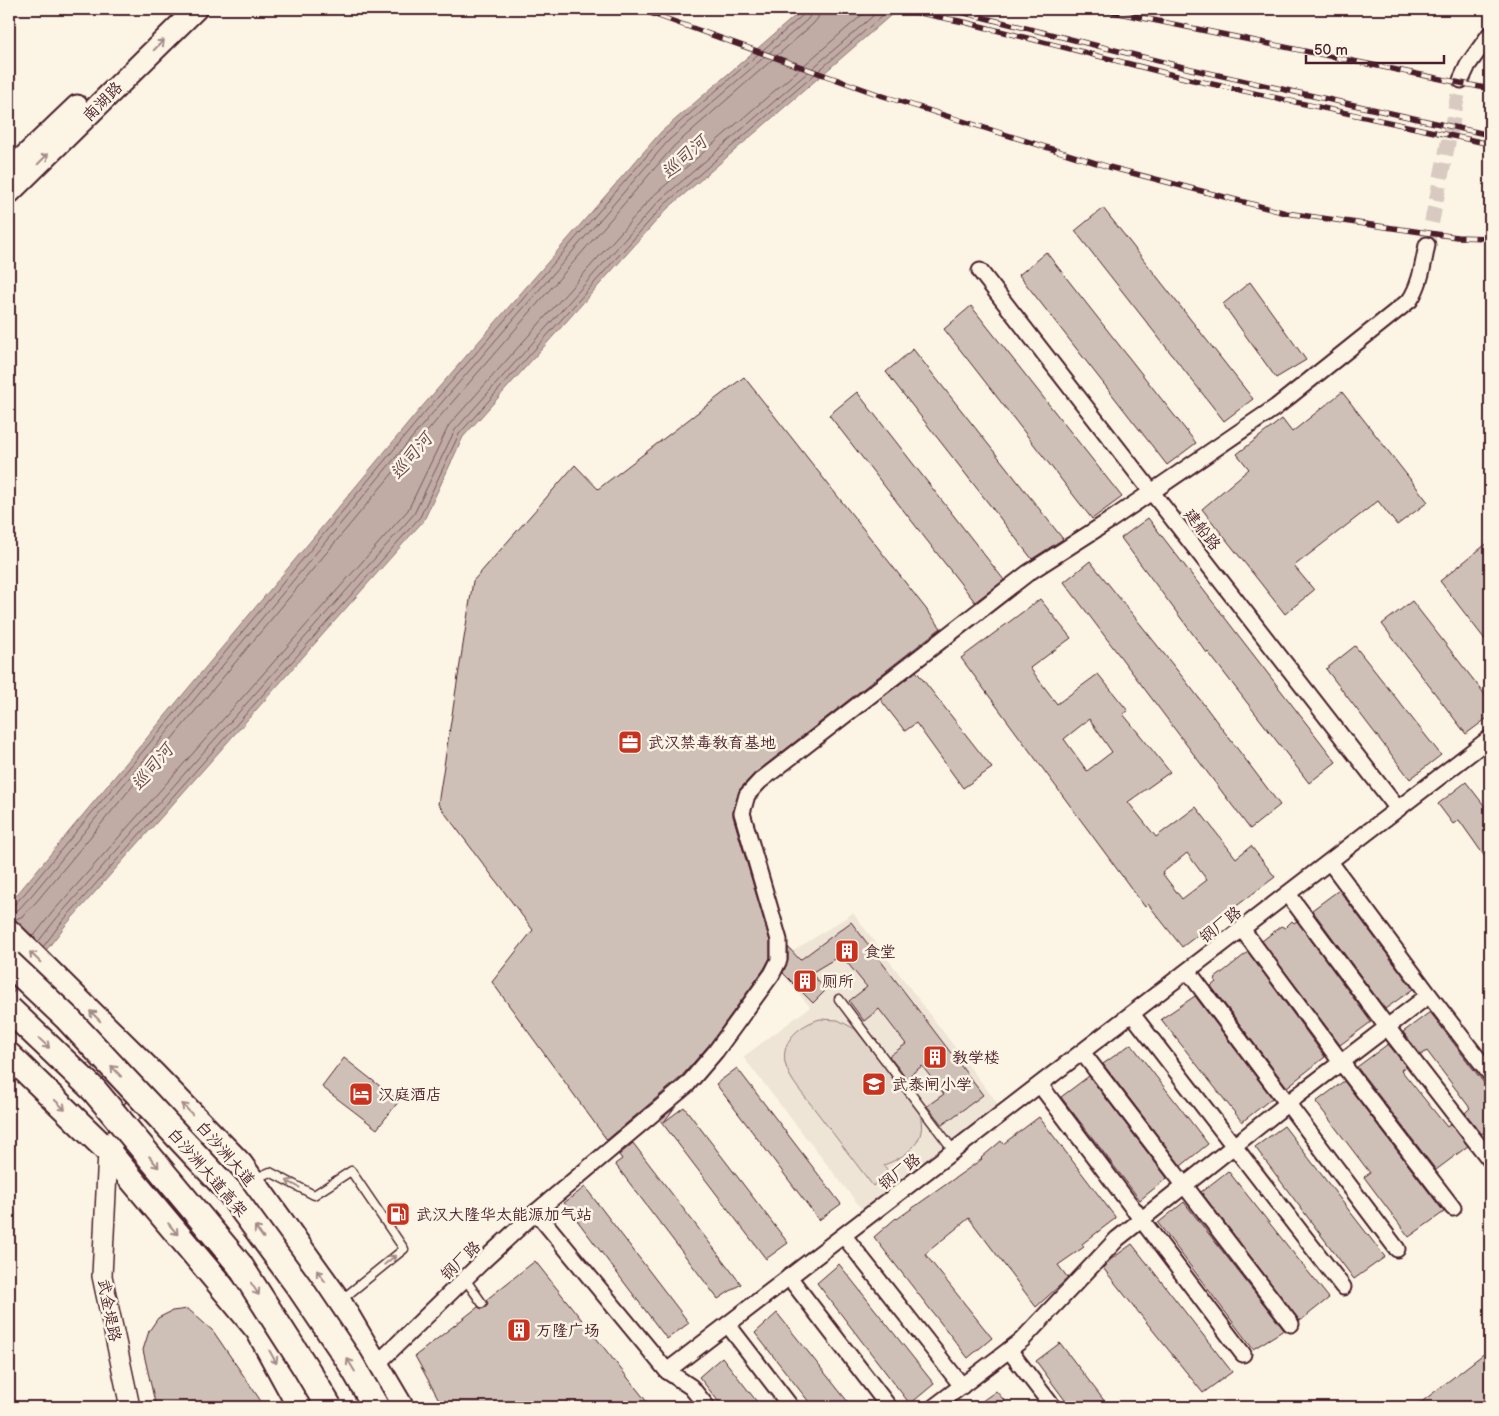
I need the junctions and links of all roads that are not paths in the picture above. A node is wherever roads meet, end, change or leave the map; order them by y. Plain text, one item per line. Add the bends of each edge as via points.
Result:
1 (175, 9) edge
2 (196, 9) edge
3 (1490, 34) edge
4 (1461, 80) tunnel mouth
5 (9, 171) edge
6 (9, 193) edge
7 (1428, 245) tunnel mouth
8 (980, 271) dead end
9 (1152, 492) junction
10 (1490, 738) edge
11 (1398, 809) junction
12 (1330, 862) junction
13 (1288, 894) junction
14 (1242, 929) junction
15 (9, 932) edge
16 (9, 963) edge
17 (1188, 971) junction
18 (1429, 995) junction
19 (839, 998) dead end
20 (9, 1009) edge
21 (1132, 1014) junction
22 (1387, 1027) junction
23 (1082, 1052) junction
24 (11, 1057) edge
25 (1341, 1062) junction
26 (1490, 1074) edge
27 (154, 1075) junction
28 (1040, 1085) junction
29 (1288, 1103) junction
30 (1234, 1146) junction
31 (108, 1151) junction
32 (954, 1151) junction
33 (1490, 1160) edge
34 (251, 1180) junction
35 (1184, 1186) junction
36 (1453, 1208) dead end
37 (536, 1212) junction
38 (1141, 1219) junction
39 (844, 1236) junction
40 (1396, 1249) dead end
41 (789, 1277) junction
42 (465, 1279) junction
43 (1343, 1287) dead end
44 (339, 1302) junction
45 (482, 1303) dead end
46 (728, 1324) junction
47 (1291, 1324) dead end
48 (1009, 1350) junction
49 (1243, 1354) dead end
50 (376, 1365) junction
51 (667, 1371) junction
52 (962, 1386) junction
53 (941, 1405) edge
54 (130, 1407) edge
55 (300, 1407) edge
56 (329, 1407) edge
57 (376, 1407) edge
58 (401, 1407) edge
59 (707, 1407) edge
60 (792, 1407) edge
61 (890, 1407) edge
62 (1052, 1407) edge

1 - 5 main road, 南湖路
6 -> 2 main road, 南湖路
3 - 4 street
7 - 9 street, 钢厂路 via 1421,276 1410,300 1276,407
8 - 9 street, 建船路
9 - 11 street, 建船路
9 - 37 street, 钢厂路 via 1028,573 760,781 747,795 742,813 779,940 779,960 772,974 722,1044 687,1085
10 - 11 street, 钢厂路
11 - 12 street, 钢厂路
12 - 13 street, 钢厂路
12 - 18 street
13 - 14 street, 钢厂路
13 - 22 street
14 - 17 street, 钢厂路
14 - 25 street
27 -> 15 main road, 白沙洲大道
57 -> 16 highway, 白沙洲大道高架, bridge via 300,1288 229,1191 67,1018
17 - 21 street, 钢厂路
17 - 29 street
18 - 22 street
18 - 26 street
19 - 32 lane
20 -> 56 highway, 白沙洲大道高架, bridge via 94,1090 239,1264
21 - 23 street, 钢厂路
21 - 30 street
22 - 25 street
22 - 33 street
23 - 28 street, 钢厂路
23 - 35 street
24 -> 31 main road
25 - 29 street
25 - 36 street
27 - 31 street
34 -> 27 main road, 白沙洲大道 via 240,1164
28 - 32 street, 钢厂路
28 - 38 street
29 - 30 street
29 - 40 street
30 - 35 street
30 - 43 street
31 - 54 street, 武金堤路 via 102,1276
31 -> 55 main road via 258,1330
32 - 39 street, 钢厂路
44 -> 34 main road, 白沙洲大道
44 -> 34 lane via 404,1249 351,1171 314,1196 270,1172
35 - 38 street
35 - 47 street
37 - 42 street, 钢厂路
37 - 51 street
38 - 48 street via 1117,1239
38 - 49 street
39 - 41 street, 钢厂路
39 - 52 street
41 - 46 street, 钢厂路
41 - 61 street
42 - 45 lane
42 - 50 street, 钢厂路
44 - 50 main road, 白沙洲大道
46 - 51 street, 钢厂路
46 - 60 street
48 - 52 street
48 - 62 street
50 - 58 main road, 白沙洲大道
51 - 59 street via 691,1387
52 - 53 street

